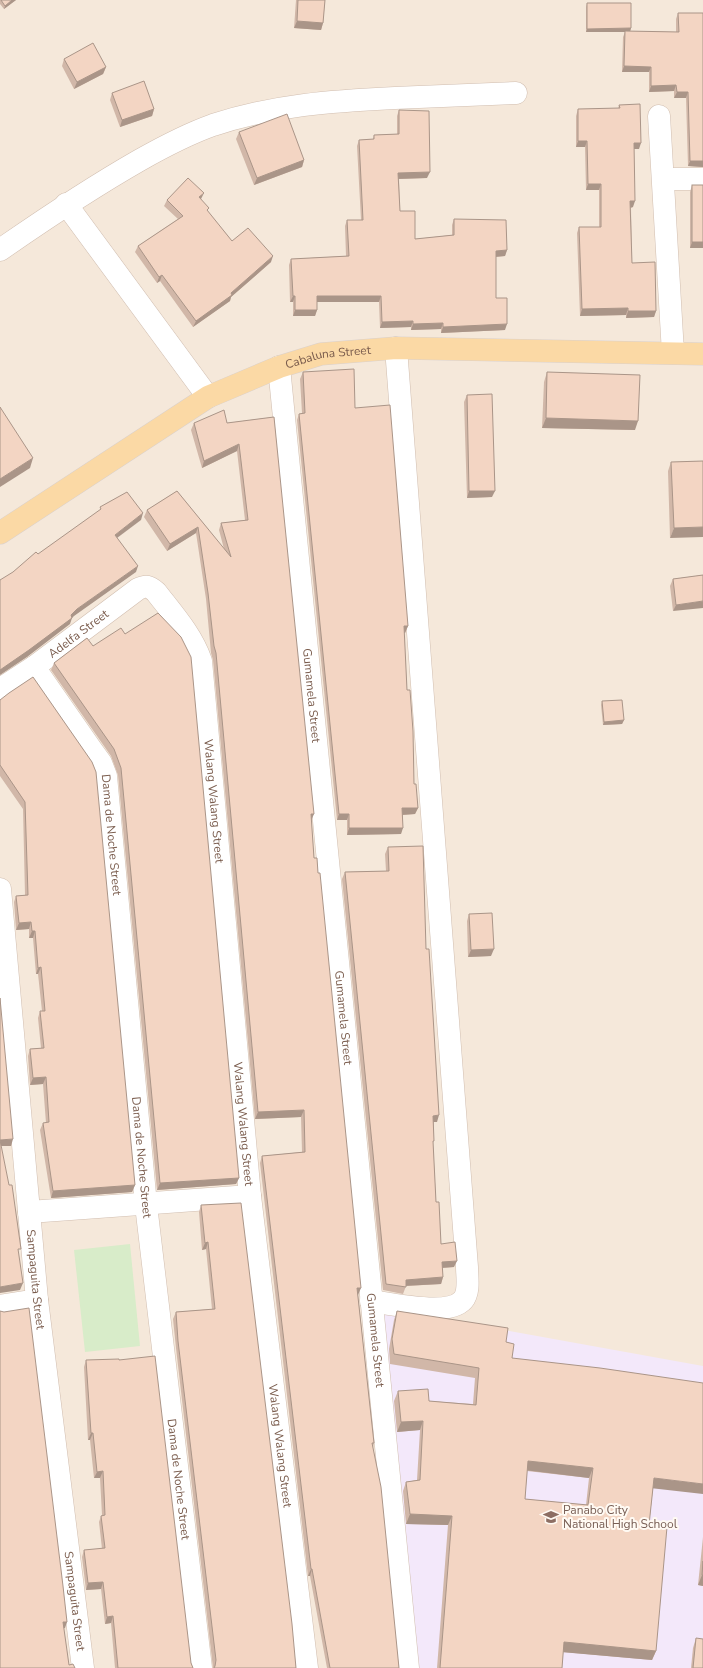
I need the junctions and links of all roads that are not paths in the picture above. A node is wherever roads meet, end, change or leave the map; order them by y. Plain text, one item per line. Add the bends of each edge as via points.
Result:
1 (516, 93) dead end
2 (659, 116) dead end
3 (664, 179) junction
4 (703, 179) edge
5 (66, 204) junction
6 (0, 250) edge
7 (396, 348) junction
8 (673, 353) junction
9 (703, 354) edge
10 (279, 367) junction
11 (208, 397) junction
12 (0, 533) edge
13 (156, 592) joint
14 (34, 666) junction
15 (0, 689) edge
16 (0, 889) edge
17 (250, 1196) junction
18 (146, 1205) junction
19 (29, 1212) junction
20 (37, 1300) junction
21 (371, 1301) junction
22 (0, 1306) edge
23 (83, 1668) edge
24 (201, 1668) edge
25 (307, 1668) edge
26 (408, 1668) edge

1 - 5 street via 328,101 248,115 212,126 166,146
2 - 3 street
3 - 4 street
3 - 8 street
5 - 6 street
5 - 11 street
7 - 8 main road, Cabaluna Street
7 - 10 main road, Cabaluna Street via 320,354
7 - 21 street via 467,1289 463,1300 450,1308 430,1309
8 - 9 main road, Cabaluna Street
10 - 11 main road, Cabaluna Street
10 - 21 street, Gumamela Street
11 - 12 main road, Cabaluna Street
13 - 14 street, Adelfa Street via 150,586 138,588
13 - 17 street, Walang Walang Street via 190,636 200,661
14 - 15 street, Adelfa Street
14 - 18 street, Dama de Noche Street via 101,763 106,776
16 - 19 street, Sampaguita Street
17 - 18 street
17 - 25 street, Walang Walang Street
18 - 19 street
18 - 24 street, Dama de Noche Street
19 - 20 street, Sampaguita Street
20 - 22 street
20 - 23 street, Sampaguita Street
21 - 26 street, Gumamela Street

